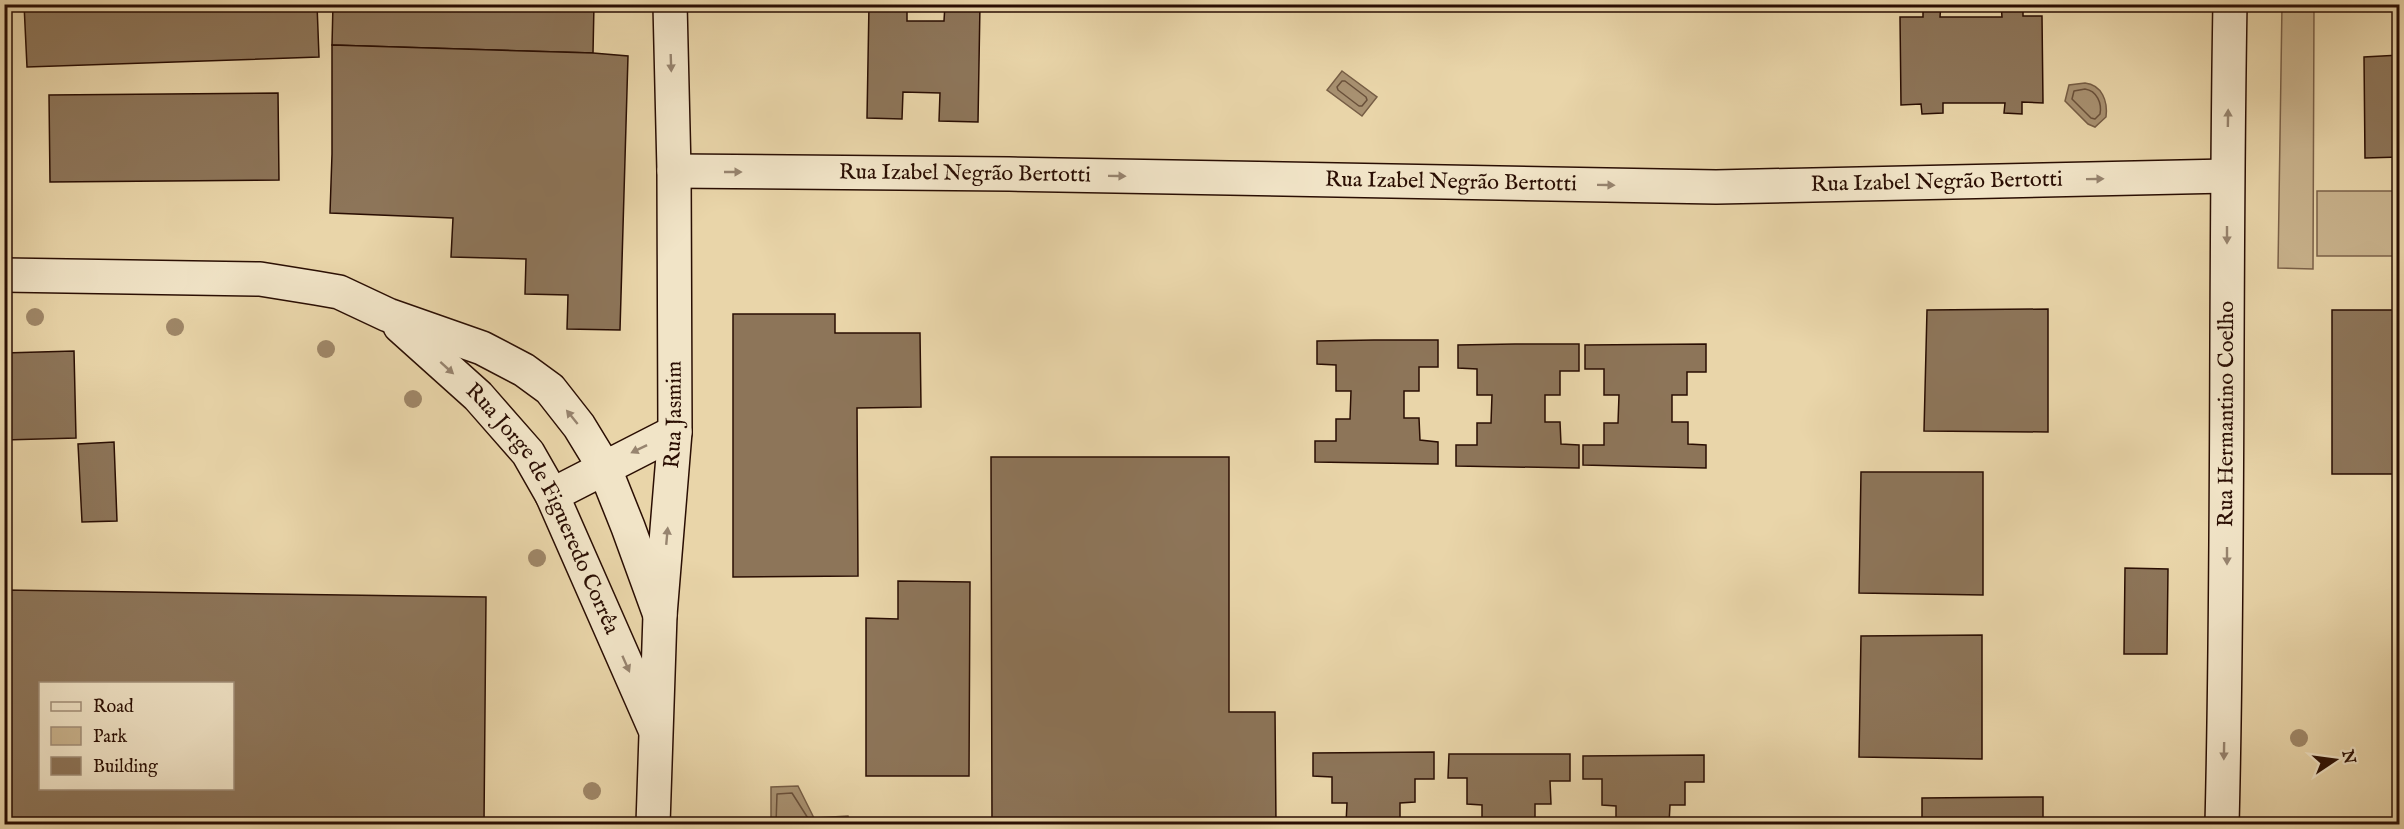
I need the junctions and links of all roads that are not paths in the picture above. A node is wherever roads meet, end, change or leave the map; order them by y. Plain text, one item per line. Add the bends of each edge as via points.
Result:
1 (670, 4) edge
2 (2230, 4) edge
3 (674, 171) junction
4 (2227, 176) junction
5 (4, 275) edge
6 (388, 315) junction
7 (675, 432) junction
8 (604, 467) junction
9 (552, 495) junction
10 (660, 615) junction
11 (657, 733) junction
12 (652, 825) edge
13 (2222, 825) edge

1 -> 3 main road, Rua Jasmim
4 -> 2 main road, Rua Hermantino Coelho
3 -> 4 main road, Rua Izabel Negrão Bertotti via 1705,187
3 - 7 main road, Rua Jasmim
4 -> 13 main road, Rua Hermantino Coelho
5 - 6 main road, Rua Jorge de Figueredo Corrêa via 260,279 339,292
8 -> 6 main road, Rua Jorge de Figueredo Corrêa via 550,389 524,370 482,348
6 -> 9 main road, Rua Jorge de Figueredo Corrêa via 478,396 528,453
7 -> 8 main road
10 -> 7 main road, Rua Jasmim
8 - 9 main road
8 - 10 main road, Rua Jorge de Figueredo Corrêa
9 -> 11 main road, Rua Jorge de Figueredo Corrêa
10 - 11 main road, Rua Jasmim
11 - 12 main road, Rua Jasmim

